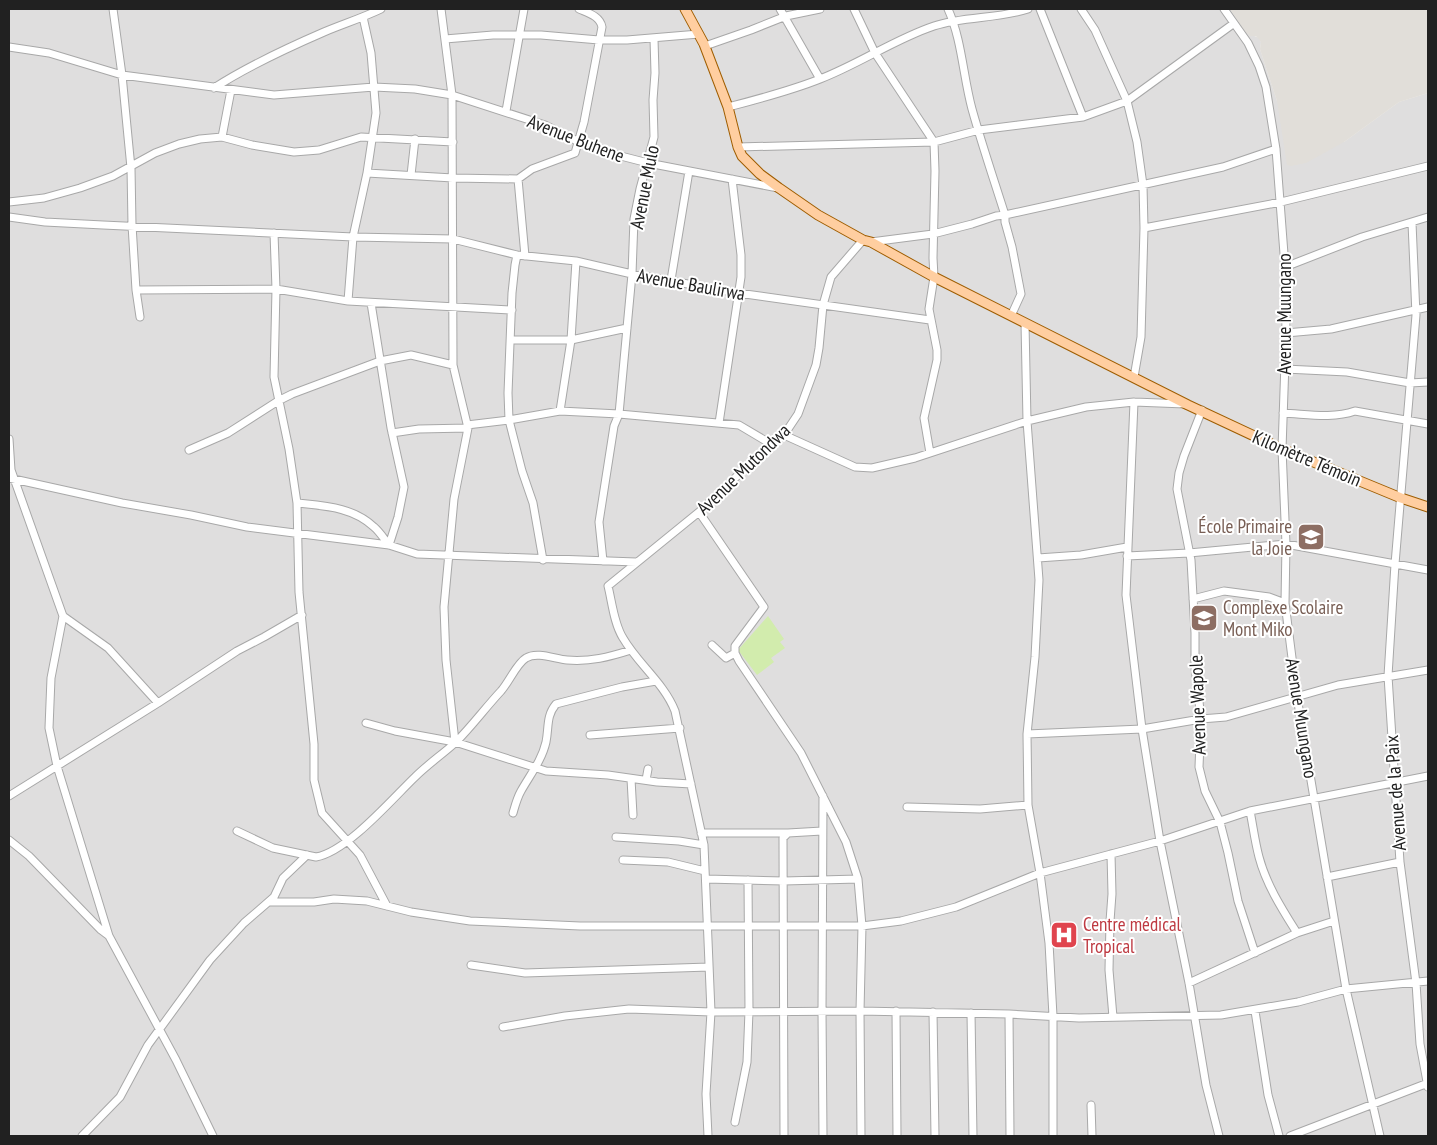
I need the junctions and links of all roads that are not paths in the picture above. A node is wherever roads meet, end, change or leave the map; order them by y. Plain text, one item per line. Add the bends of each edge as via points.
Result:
1 (113, 9) edge
2 (441, 9) edge
3 (524, 9) edge
4 (579, 9) edge
5 (685, 9) edge
6 (780, 9) edge
7 (820, 9) edge
8 (854, 9) edge
9 (948, 9) edge
10 (1028, 9) edge
11 (1040, 9) edge
12 (1081, 9) edge
13 (1224, 9) edge
14 (376, 10) edge
15 (786, 16) junction
16 (363, 17) junction
17 (953, 21) junction
18 (1234, 24) junction
19 (700, 34) junction
20 (519, 35) junction
21 (445, 39) junction
22 (654, 39) junction
23 (599, 40) junction
24 (705, 46) junction
25 (9, 48) edge
26 (876, 53) junction
27 (122, 76) junction
28 (820, 79) junction
29 (374, 87) junction
30 (214, 88) junction
31 (231, 90) junction
32 (452, 95) junction
33 (1127, 101) junction
34 (728, 108) junction
35 (506, 111) junction
36 (1083, 118) junction
37 (979, 130) junction
38 (222, 137) junction
39 (373, 138) junction
40 (415, 140) junction
41 (452, 142) junction
42 (579, 142) junction
43 (934, 142) junction
44 (738, 146) junction
45 (1276, 149) junction
46 (648, 163) junction
47 (1428, 166) edge
48 (131, 168) junction
49 (689, 171) junction
50 (367, 173) junction
51 (411, 176) junction
52 (453, 178) junction
53 (518, 178) junction
54 (732, 179) junction
55 (1143, 185) junction
56 (779, 188) junction
57 (9, 202) edge
58 (1281, 202) junction
59 (1005, 215) junction
60 (1428, 217) edge
61 (9, 218) edge
62 (1412, 223) junction
63 (132, 225) junction
64 (1144, 228) junction
65 (274, 233) junction
66 (933, 234) junction
67 (353, 237) junction
68 (453, 239) junction
69 (867, 241) junction
70 (517, 255) junction
71 (526, 256) junction
72 (576, 261) junction
73 (1285, 268) junction
74 (632, 274) junction
75 (934, 277) junction
76 (671, 280) junction
77 (276, 289) junction
78 (136, 290) junction
79 (738, 292) junction
80 (348, 301) junction
81 (371, 303) junction
82 (823, 305) junction
83 (454, 307) junction
84 (1428, 308) edge
85 (512, 310) junction
86 (1416, 310) junction
87 (1011, 316) junction
88 (140, 317) dead end
89 (930, 320) junction
90 (1025, 323) junction
91 (627, 328) junction
92 (1286, 333) junction
93 (511, 340) junction
94 (571, 340) junction
95 (380, 361) junction
96 (453, 365) junction
97 (1285, 369) junction
98 (1134, 377) junction
99 (1428, 382) edge
100 (1410, 383) junction
101 (278, 401) junction
102 (1134, 402) junction
103 (1188, 405) junction
104 (1202, 410) junction
105 (560, 411) junction
106 (1283, 413) junction
107 (619, 414) junction
108 (509, 420) junction
109 (1027, 421) junction
110 (1407, 421) junction
111 (719, 423) junction
112 (1428, 424) edge
113 (467, 426) junction
114 (392, 433) junction
115 (784, 435) junction
116 (9, 440) edge
117 (771, 444) junction
118 (1282, 448) junction
119 (188, 450) dead end
120 (930, 453) junction
121 (12, 478) edge
122 (1401, 498) junction
123 (297, 503) junction
124 (1428, 507) edge
125 (699, 512) junction
126 (299, 534) junction
127 (1286, 544) junction
128 (389, 545) junction
129 (1127, 547) junction
130 (1189, 553) junction
131 (449, 556) junction
132 (1127, 556) junction
133 (1038, 558) junction
134 (543, 560) junction
135 (603, 561) junction
136 (636, 562) junction
137 (1395, 564) junction
138 (1428, 570) edge
139 (1193, 599) junction
140 (1285, 603) junction
141 (302, 615) junction
142 (63, 616) junction
143 (712, 645) dead end
144 (631, 650) junction
145 (735, 653) junction
146 (1428, 670) edge
147 (1388, 676) junction
148 (656, 681) junction
149 (1297, 697) junction
150 (158, 703) junction
151 (1201, 719) junction
152 (366, 723) dead end
153 (680, 728) junction
154 (1142, 729) junction
155 (1027, 734) junction
156 (590, 735) dead end
157 (455, 742) junction
158 (57, 766) junction
159 (534, 768) junction
160 (648, 769) dead end
161 (1428, 776) edge
162 (631, 779) junction
163 (646, 780) junction
164 (1394, 783) junction
165 (690, 784) junction
166 (9, 796) edge
167 (823, 796) junction
168 (1314, 798) junction
169 (1028, 805) junction
170 (907, 807) dead end
171 (1250, 811) junction
172 (513, 813) dead end
173 (633, 814) dead end
174 (1220, 822) junction
175 (237, 831) dead end
176 (822, 831) junction
177 (701, 833) junction
178 (788, 833) junction
179 (616, 837) dead end
180 (9, 840) edge
181 (1160, 841) junction
182 (347, 842) junction
183 (704, 845) junction
184 (1110, 854) junction
185 (307, 855) junction
186 (623, 860) dead end
187 (1400, 862) junction
188 (705, 871) junction
189 (1040, 873) junction
190 (1327, 876) junction
191 (706, 879) junction
192 (822, 879) junction
193 (858, 879) junction
194 (748, 880) junction
195 (784, 881) junction
196 (270, 902) junction
197 (387, 906) junction
198 (1334, 921) junction
199 (708, 926) junction
200 (748, 926) junction
201 (784, 926) junction
202 (822, 926) junction
203 (862, 926) junction
204 (1297, 934) junction
205 (109, 936) junction
206 (1255, 953) junction
207 (471, 965) dead end
208 (710, 968) junction
209 (1428, 981) edge
210 (1189, 983) junction
211 (1416, 983) junction
212 (1346, 989) junction
213 (860, 1010) junction
214 (785, 1011) junction
215 (822, 1011) junction
216 (896, 1011) junction
217 (1255, 1011) junction
218 (711, 1012) junction
219 (749, 1012) junction
220 (932, 1012) junction
221 (971, 1013) junction
222 (1009, 1014) junction
223 (1194, 1015) junction
224 (1053, 1016) junction
225 (1113, 1017) junction
226 (503, 1027) dead end
227 (160, 1030) junction
228 (1428, 1083) edge
229 (1428, 1087) edge
230 (1372, 1104) junction
231 (1092, 1105) dead end
232 (735, 1122) dead end
233 (82, 1136) edge
234 (213, 1136) edge
235 (708, 1136) edge
236 (784, 1136) edge
237 (823, 1136) edge
238 (861, 1136) edge
239 (897, 1136) edge
240 (935, 1136) edge
241 (973, 1136) edge
242 (1010, 1136) edge
243 (1053, 1136) edge
244 (1092, 1136) edge
245 (1219, 1136) edge
246 (1279, 1136) edge
247 (1290, 1136) edge
248 (1380, 1136) edge

1 - 27 street
2 - 21 street
3 - 20 street
4 - 23 street via 600,20
5 - 19 main road
6 - 15 street
7 - 15 street
8 - 26 street
9 - 17 street
10 - 17 street
11 - 36 street
12 - 33 street via 1095,30
13 - 18 street, Avenue Muungano
14 - 16 street
15 - 24 street
15 - 28 street
16 - 29 street
16 - 30 street via 262,61
17 - 26 street via 918,32
17 - 37 street
18 - 33 street
18 - 45 street, Avenue Muungano via 1259,66 1266,87
19 - 22 street
19 - 24 main road
20 - 21 street
20 - 23 street
20 - 35 street
21 - 32 street
22 - 23 street
22 - 46 street, Avenue Mulo via 654,137
23 - 42 street
24 - 34 main road
25 - 27 street, Avenue Buhene via 49,53
26 - 28 street
26 - 43 street
27 - 30 street, Avenue Buhene
27 - 48 street
28 - 34 street
29 - 31 street, Avenue Buhene via 274,95
29 - 32 street, Avenue Buhene
29 - 39 street via 376,113
30 - 31 street, Avenue Buhene
31 - 38 street
32 - 35 street, Avenue Buhene
32 - 41 street
33 - 36 street
33 - 55 street
34 - 44 main road
35 - 42 street, Avenue Buhene via 546,125
36 - 37 street
37 - 43 street
37 - 59 street
38 - 39 street via 294,152 319,150 361,137
38 - 48 street via 179,144 155,153
39 - 40 street
39 - 50 street
40 - 41 street
40 - 51 street
41 - 52 street
42 - 46 street, Avenue Buhene
42 - 53 street via 575,153 532,169
43 - 44 street
43 - 66 street
44 - 56 main road, Kilomètre Témoin via 742,156
45 - 55 street via 1223,167
45 - 58 street, Avenue Muungano
46 - 49 street, Avenue Buhene
46 - 74 street, Avenue Mulo via 634,219
47 - 58 street
48 - 57 street via 80,188 44,198
48 - 63 street
49 - 54 street, Avenue Buhene
49 - 76 street
50 - 51 street
50 - 67 street
51 - 52 street
52 - 53 street
52 - 68 street
53 - 71 street
54 - 56 street, Avenue Buhene
54 - 79 street via 741,255
55 - 59 street
55 - 64 street
56 - 69 main road, Kilomètre Témoin via 818,215
58 - 64 street
58 - 73 street, Avenue Muungano
59 - 66 street
59 - 87 street via 1021,294
60 - 62 street
61 - 63 street, Avenue Baulirwa
62 - 73 street via 1362,237
62 - 86 street, Avenue de la Paix
63 - 65 street, Avenue Baulirwa
63 - 78 street
64 - 98 street via 1141,337
65 - 67 street, Avenue Baulirwa
65 - 77 street
66 - 69 street
66 - 75 street
67 - 68 street, Avenue Baulirwa
67 - 80 street
68 - 70 street, Avenue Baulirwa
68 - 83 street
69 - 75 main road, Kilomètre Témoin
69 - 82 street, Avenue Mutondwa via 831,277
70 - 71 street, Avenue Baulirwa
70 - 85 street
71 - 72 street, Avenue Baulirwa
72 - 74 street, Avenue Baulirwa
72 - 94 street
73 - 92 street, Avenue Muungano
74 - 76 street, Avenue Baulirwa
74 - 91 street, Avenue Mulo
75 - 87 main road, Kilomètre Témoin
75 - 89 street via 929,301
76 - 79 street, Avenue Baulirwa
77 - 78 street
77 - 80 street
77 - 101 street via 274,377
78 - 88 street
79 - 82 street, Avenue Baulirwa
79 - 111 street
80 - 81 street
81 - 83 street
81 - 95 street
82 - 89 street, Avenue Baulirwa
82 - 115 street, Avenue Mutondwa via 816,365 798,414
83 - 85 street
83 - 96 street
84 - 86 street
85 - 93 street
86 - 92 street via 1331,329
86 - 100 street, Avenue de la Paix
87 - 90 main road, Kilomètre Témoin
89 - 120 street via 937,350 936,370 924,418
90 - 98 main road, Kilomètre Témoin
90 - 109 street
91 - 94 street
91 - 107 street, Avenue Mulo
92 - 97 street, Avenue Muungano
93 - 94 street
93 - 108 street
94 - 105 street
95 - 96 street via 411,355
95 - 101 street
95 - 114 street
96 - 113 street
97 - 100 street via 1347,372
97 - 106 street, Avenue Muungano
98 - 103 main road, Kilomètre Témoin
99 - 100 street
100 - 110 street, Avenue de la Paix
101 - 119 street via 228,434
101 - 123 street
102 - 103 street
102 - 109 street via 1086,407
102 - 129 street
103 - 104 main road, Kilomètre Témoin
104 - 118 main road, Kilomètre Témoin
104 - 130 street, Avenue Wapole via 1184,456 1177,489
105 - 107 street
105 - 108 street
106 - 110 street via 1330,416 1355,411
106 - 118 street, Avenue Muungano
107 - 111 street
107 - 135 street, Avenue Mulo via 614,426 598,522
108 - 113 street
108 - 134 street via 533,504
109 - 120 street
109 - 133 street
110 - 112 street
110 - 122 street, Avenue de la Paix
111 - 117 street via 739,425
113 - 114 street
113 - 131 street via 454,499
114 - 128 street via 404,487
115 - 117 street, Avenue Mutondwa
115 - 120 street via 863,468
116 - 121 street
117 - 125 street, Avenue Mutondwa
118 - 122 main road, Kilomètre Témoin
118 - 127 street, Avenue Muungano
121 - 126 street via 122,503
121 - 142 street
122 - 124 main road, Kilomètre Témoin
122 - 137 street, Avenue de la Paix
123 - 126 street
123 - 128 street via 354,513 374,526
125 - 136 street, Avenue Mutondwa
125 - 145 street via 764,607 735,646
126 - 128 street
126 - 141 street
127 - 130 street
127 - 137 street
127 - 140 street, Avenue Muungano
128 - 131 street via 417,554
129 - 132 street
129 - 133 street
130 - 132 street
130 - 139 street, Avenue Wapole
131 - 134 street
131 - 157 street via 444,616
132 - 154 street via 1126,595
133 - 155 street via 1035,657
134 - 135 street
135 - 136 street
136 - 144 street, Avenue Mutondwa via 608,586 621,636
137 - 138 street
137 - 147 street, Avenue de la Paix
139 - 140 street via 1224,592 1269,596
139 - 151 street, Avenue Wapole via 1195,667
140 - 149 street, Avenue Muungano
141 - 150 street via 237,651
141 - 182 street via 314,744 314,783 322,814
142 - 150 street via 108,648
142 - 158 street via 51,678 49,728
143 - 145 street via 726,658
144 - 148 street
144 - 157 street via 585,661 534,655 526,657 508,683
145 - 167 street via 801,753
146 - 147 street
147 - 149 street
147 - 164 street, Avenue de la Paix
148 - 153 street via 672,703
148 - 159 street via 556,704 550,711 542,756
149 - 151 street via 1243,713
149 - 168 street, Avenue Muungano
150 - 158 street
151 - 154 street
151 - 174 street, Avenue Wapole via 1200,778
152 - 157 street
153 - 156 street
153 - 165 street
154 - 155 street
154 - 181 street
155 - 169 street
157 - 159 street
157 - 182 street
158 - 166 street
158 - 205 street
159 - 162 street
159 - 172 street
160 - 163 street
161 - 164 street
162 - 163 street
162 - 173 street
163 - 165 street
164 - 168 street
164 - 187 street, Avenue de la Paix
165 - 177 street
167 - 176 street
167 - 193 street via 846,842
168 - 171 street
168 - 190 street, Avenue Muungano
169 - 170 street via 980,809
169 - 189 street
171 - 174 street
171 - 204 street via 1265,874
174 - 181 street
174 - 206 street, Avenue Wapole via 1238,901
175 - 185 street via 273,848
176 - 178 street
176 - 192 street
177 - 178 street
177 - 183 street
178 - 195 street via 784,838
179 - 183 street
180 - 205 street
181 - 184 street
181 - 210 street
182 - 185 street via 320,857
182 - 197 street via 360,855
183 - 188 street
184 - 189 street
184 - 225 street via 1109,970
185 - 196 street via 283,878
186 - 188 street via 668,862
187 - 190 street
187 - 211 street, Avenue de la Paix
188 - 191 street
189 - 203 street via 956,907 900,921
189 - 224 street via 1049,943
190 - 198 street, Avenue Muungano
191 - 194 street
191 - 199 street
192 - 193 street
192 - 195 street
192 - 202 street
193 - 203 street
194 - 195 street
194 - 200 street
195 - 201 street
196 - 197 street via 334,899
196 - 227 street via 244,923 210,960
197 - 199 street via 470,921 580,926
198 - 204 street
198 - 212 street, Avenue Muungano
199 - 200 street
199 - 208 street
200 - 201 street
200 - 219 street
201 - 202 street
201 - 214 street
202 - 203 street
202 - 215 street
203 - 213 street
204 - 206 street
205 - 227 street
206 - 210 street
207 - 208 street via 540,973
208 - 218 street
209 - 211 street
210 - 223 street
211 - 212 street
211 - 228 street, Avenue de la Paix via 1420,1044
212 - 217 street
212 - 230 street, Avenue Muungano
213 - 215 street
213 - 216 street
213 - 238 street
214 - 215 street
214 - 219 street
214 - 236 street
215 - 237 street
216 - 220 street
216 - 239 street
217 - 223 street
217 - 246 street via 1268,1096
218 - 219 street
218 - 226 street via 629,1009
218 - 235 street via 706,1094
219 - 232 street via 747,1062
220 - 221 street
220 - 240 street
221 - 222 street
221 - 241 street
222 - 224 street
222 - 242 street
223 - 225 street
223 - 245 street
224 - 225 street
224 - 243 street
227 - 233 street via 148,1045 120,1097
227 - 234 street
228 - 229 street, Avenue de la Paix
228 - 230 street
230 - 247 street
230 - 248 street, Avenue Muungano
231 - 244 street

